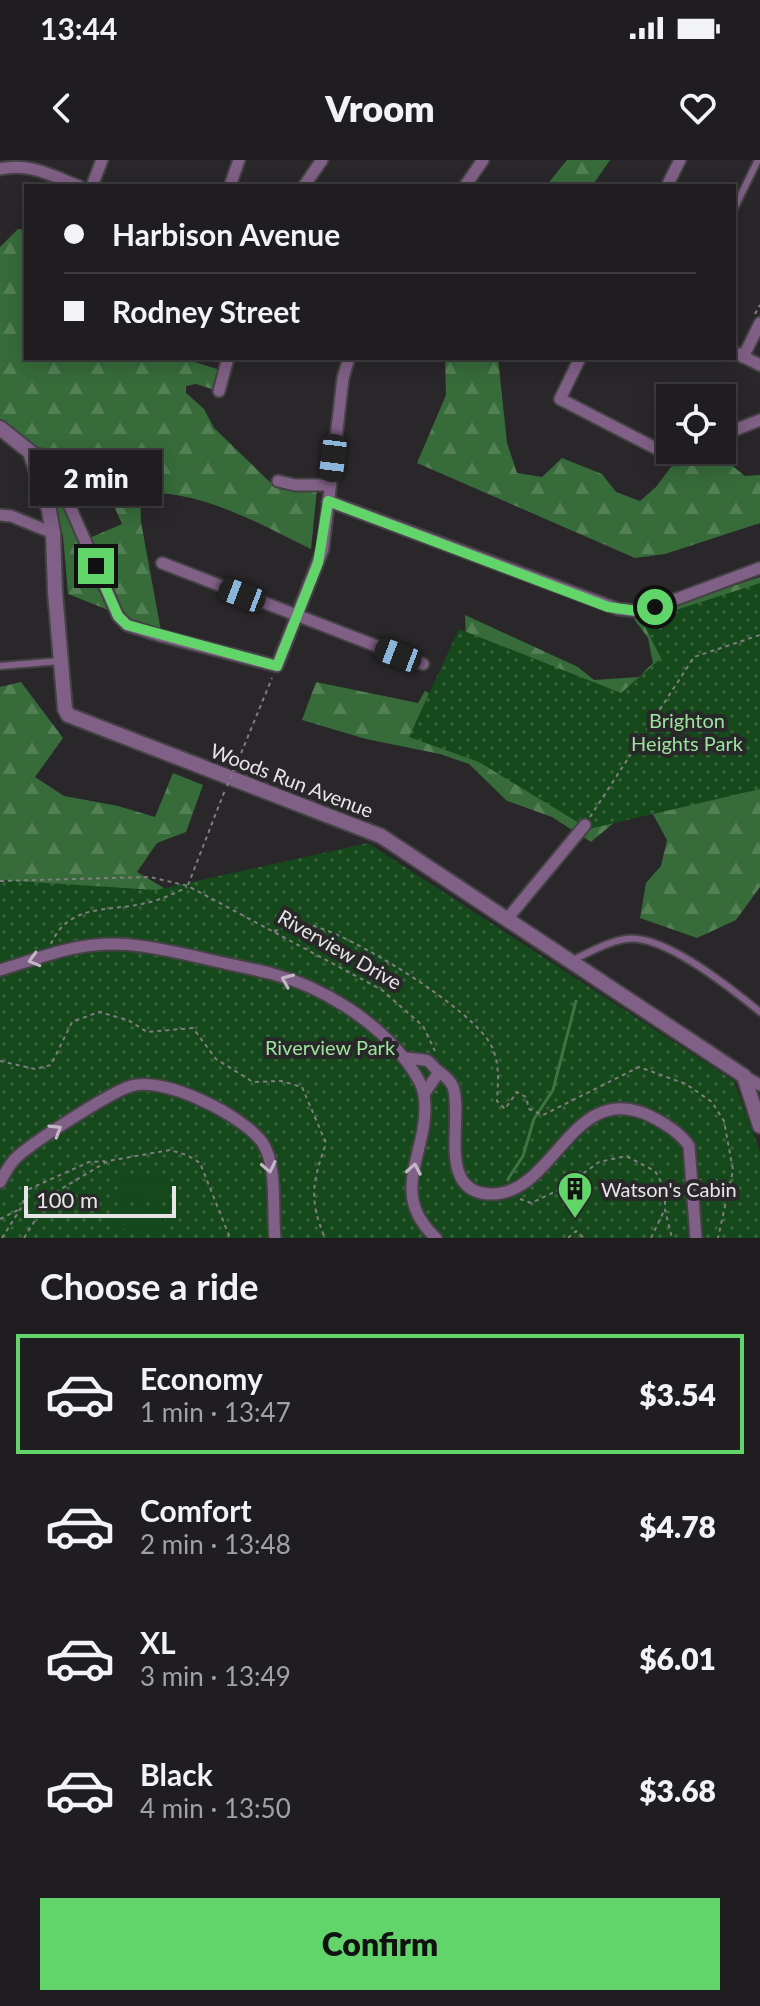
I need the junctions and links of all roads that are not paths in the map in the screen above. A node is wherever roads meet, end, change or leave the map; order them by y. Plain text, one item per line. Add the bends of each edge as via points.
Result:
1 (102, 160) edge
2 (239, 160) edge
3 (304, 160) edge
4 (483, 160) edge
5 (680, 160) edge
6 (758, 160) edge
7 (320, 163) edge
8 (0, 169) edge
9 (74, 184) edge
10 (93, 184) edge
11 (231, 184) edge
12 (305, 184) edge
13 (466, 184) edge
14 (668, 184) edge
15 (736, 205) edge
16 (760, 323) edge
17 (739, 354) edge
18 (227, 360) edge
19 (348, 360) edge
20 (579, 360) edge
21 (760, 365) edge
22 (219, 391) dead end
23 (760, 420) edge
24 (0, 428) edge
25 (736, 429) edge
26 (656, 448) edge
27 (31, 454) junction
28 (278, 481) dead end
29 (330, 485) junction
30 (328, 501) junction
31 (0, 515) edge
32 (53, 533) junction
33 (162, 563) dead end
34 (760, 568) edge
35 (296, 617) junction
36 (63, 661) junction
37 (423, 664) dead end
38 (0, 666) edge
39 (585, 825) road end
40 (507, 919) junction
41 (570, 961) junction
42 (0, 970) edge
43 (760, 1012) edge
44 (404, 1058) junction
45 (439, 1072) junction
46 (744, 1076) junction
47 (760, 1085) edge
48 (424, 1094) junction
49 (760, 1126) edge
50 (0, 1182) edge
51 (275, 1238) edge
52 (436, 1238) edge
53 (696, 1238) edge

1 - 10 street
2 - 11 street
3 - 7 street
4 - 13 street
5 - 14 street
6 - 15 lane
7 - 12 street
8 - 9 street via 33,169
16 - 17 street
17 - 21 street
18 - 22 street
19 - 29 street
20 - 26 street via 560,399
23 - 25 street
24 - 27 street
27 - 32 street, Woods Run Avenue
27 - 35 street via 42,455 61,488 123,623 277,666
28 - 29 street
29 - 30 street
30 - 34 street via 618,609 655,607
30 - 35 street via 321,554
31 - 32 street
32 - 36 street, Woods Run Avenue
33 - 35 street
35 - 37 street
36 - 38 lane
36 - 40 street, Woods Run Avenue via 68,715 373,832
39 - 40 street
40 - 41 street, Woods Run Avenue
41 - 43 lane via 628,939 649,941 706,972
41 - 46 street, Woods Run Avenue
44 -> 42 street via 388,1038 337,1001 276,975 144,945 93,945
44 - 45 street via 429,1062
44 - 48 street
45 - 48 street
45 - 53 street via 453,1086 456,1163 473,1190 502,1194 518,1187 593,1117 613,1109 635,1110 680,1135 689,1146
46 - 47 street
46 - 49 street
52 -> 48 street via 412,1206
50 -> 51 street via 30,1146 132,1085 156,1085 183,1092 240,1122 263,1143

